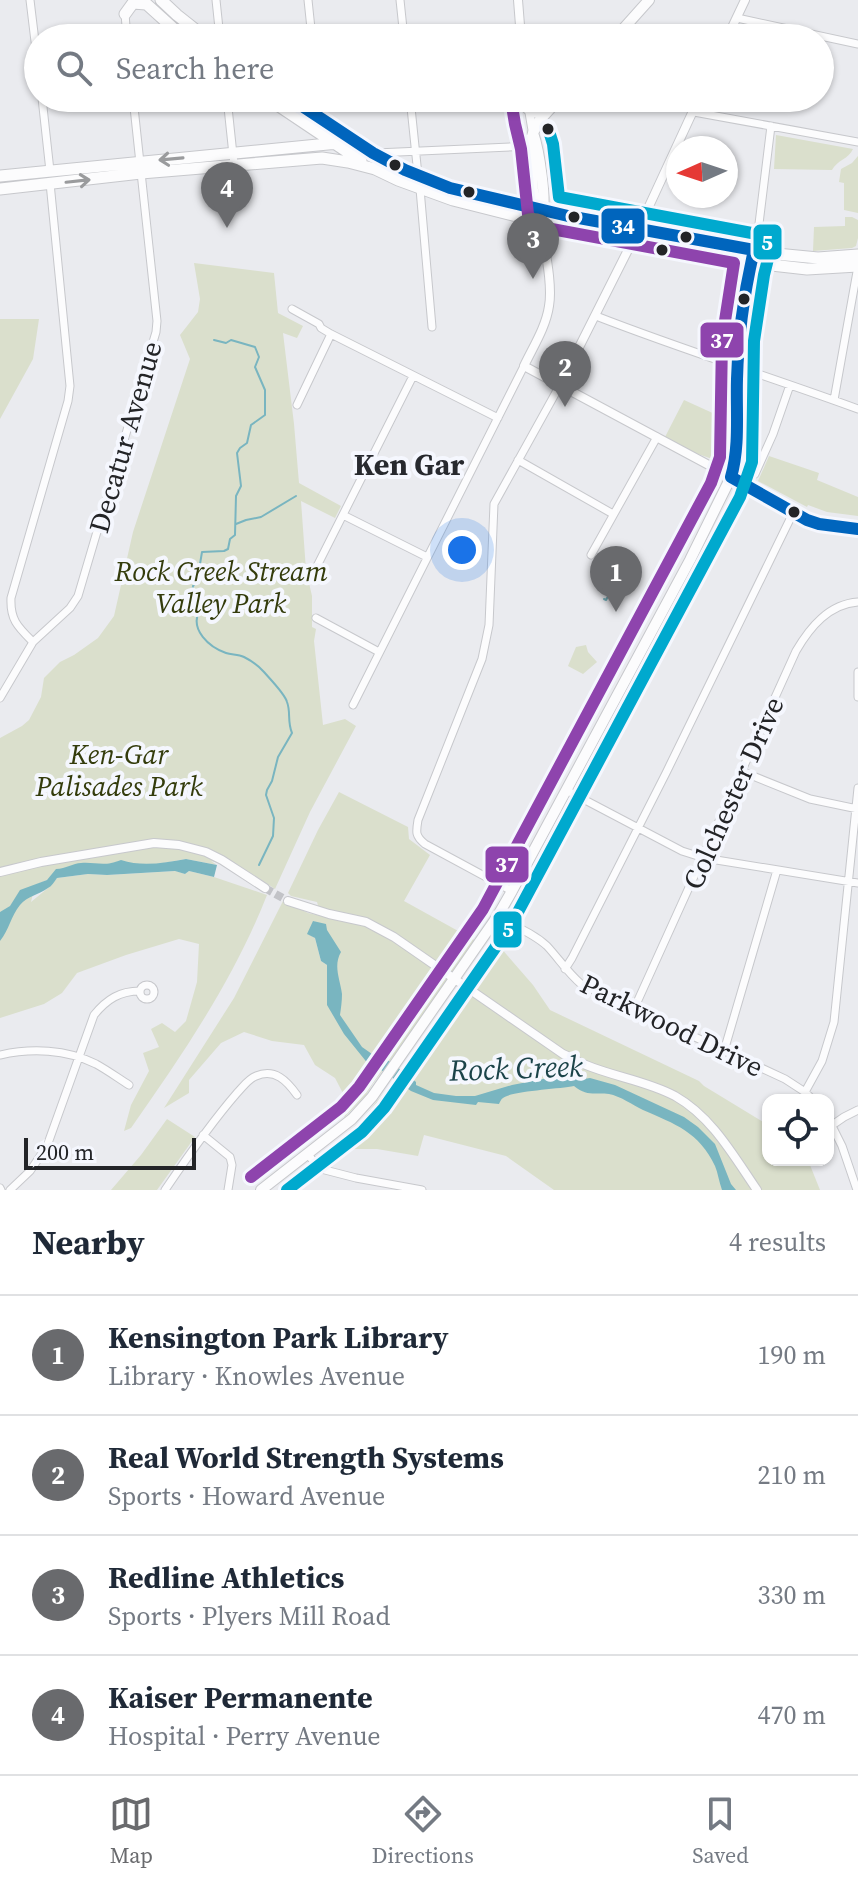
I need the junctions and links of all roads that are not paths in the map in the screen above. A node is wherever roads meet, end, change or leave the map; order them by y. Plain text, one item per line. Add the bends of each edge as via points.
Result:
1 (30, 0) edge
2 (121, 0) edge
3 (161, 0) edge
4 (216, 0) edge
5 (308, 0) edge
6 (400, 0) edge
7 (649, 0) edge
8 (745, 0) edge
9 (517, 1) edge
10 (144, 2) edge
11 (125, 14) junction
12 (737, 18) junction
13 (33, 24) edge
14 (126, 24) edge
15 (168, 24) edge
16 (189, 24) edge
17 (219, 24) edge
18 (311, 24) edge
19 (403, 24) edge
20 (519, 24) edge
21 (628, 24) edge
22 (734, 24) edge
23 (765, 24) edge
24 (834, 39) edge
25 (858, 44) edge
26 (43, 112) edge
27 (134, 112) edge
28 (228, 112) edge
29 (287, 112) edge
30 (312, 112) edge
31 (320, 112) edge
32 (412, 112) edge
33 (529, 112) edge
34 (533, 112) edge
35 (694, 112) joint
36 (546, 113) joint
37 (321, 118) junction
38 (771, 126) junction
39 (533, 133) junction
40 (858, 142) edge
41 (332, 143) junction
42 (533, 146) junction
43 (416, 151) junction
44 (373, 153) junction
45 (233, 159) junction
46 (140, 167) junction
47 (375, 169) junction
48 (418, 175) junction
49 (0, 176) edge
50 (50, 177) junction
51 (0, 189) edge
52 (420, 189) junction
53 (238, 202) dead end
54 (541, 214) junction
55 (632, 234) junction
56 (858, 255) edge
57 (752, 256) junction
58 (858, 266) edge
59 (292, 309) dead end
60 (596, 316) junction
61 (854, 319) edge
62 (432, 327) dead end
63 (331, 334) junction
64 (524, 366) junction
65 (736, 366) junction
66 (413, 376) junction
67 (556, 382) junction
68 (790, 385) junction
69 (834, 400) junction
70 (297, 405) dead end
71 (858, 409) edge
72 (498, 418) junction
73 (657, 437) junction
74 (518, 460) junction
75 (755, 474) dead end
76 (731, 477) junction
77 (793, 513) junction
78 (613, 514) junction
79 (343, 515) junction
80 (858, 529) edge
81 (591, 555) dead end
82 (427, 557) junction
83 (312, 576) dead end
84 (858, 602) edge
85 (316, 618) dead end
86 (33, 642) junction
87 (379, 652) junction
88 (858, 672) edge
89 (858, 697) edge
90 (0, 698) edge
91 (353, 705) dead end
92 (743, 772) junction
93 (858, 788) edge
94 (566, 790) junction
95 (857, 809) edge
96 (638, 828) junction
97 (704, 858) junction
98 (777, 870) junction
99 (0, 872) edge
100 (854, 882) edge
101 (265, 888) tunnel mouth
102 (512, 891) junction
103 (288, 901) tunnel mouth
104 (497, 917) junction
105 (565, 969) junction
106 (454, 979) junction
107 (140, 991) dead end
108 (634, 1009) junction
109 (724, 1051) junction
110 (0, 1055) edge
111 (78, 1057) junction
112 (129, 1085) dead end
113 (805, 1092) joint
114 (297, 1095) dead end
115 (858, 1110) edge
116 (834, 1122) edge
117 (834, 1131) edge
118 (203, 1135) junction
119 (307, 1153) junction
120 (356, 1178) junction
121 (10, 1190) edge
122 (165, 1190) edge
123 (228, 1190) edge
124 (261, 1190) edge
125 (354, 1190) edge
126 (422, 1190) edge
127 (757, 1190) edge
128 (857, 1190) edge

1 - 13 street
2 - 11 street
3 - 16 main road
4 - 17 street
5 - 18 street
6 - 19 street
7 - 21 main road
8 - 12 street
9 - 20 street
10 - 11 main road via 133,3
10 - 15 main road
11 - 14 street
12 - 22 street
12 - 23 street
24 - 25 street
26 - 50 street
27 - 46 street, Decatur Avenue
28 - 45 street
29 - 41 main road
30 - 37 main road
31 - 37 street
32 - 43 street
33 - 39 street
34 - 36 main road
35 - 38 street
35 - 55 street
36 - 39 main road
37 - 44 main road
38 - 40 street
38 - 57 street
39 - 42 main road
41 - 44 main road
41 - 45 main road
41 - 47 main road
42 - 43 street
42 - 54 main road
43 - 44 street
43 - 48 street
44 - 48 main road
45 - 46 main road
45 - 47 main road via 322,158
45 - 53 street
46 - 50 main road
46 - 86 street, Decatur Avenue via 156,332 82,586 70,608
47 - 52 main road
48 - 54 main road
49 - 50 main road
50 - 51 main road
50 - 86 street via 70,386 11,598 13,619
52 - 54 main road via 474,206
52 - 62 street
54 - 55 main road
54 - 64 street via 550,299
55 - 57 main road
55 - 57 main road via 667,234
55 - 60 street
56 - 57 main road
57 - 58 main road via 797,269
57 - 65 main road
58 - 61 street
59 - 63 street
60 - 65 street
60 - 67 street
61 - 69 street
63 - 66 street
63 - 70 street
64 - 67 street
64 - 72 street
65 - 68 street
65 - 76 main road via 736,460
66 - 72 street
66 - 79 street
67 - 73 street
67 - 74 street
68 - 69 street
68 - 75 street
69 - 71 street
72 - 82 street
73 - 76 street
73 - 78 street
74 - 78 street
74 - 102 street via 494,504 489,625 482,659 415,833 425,844
76 - 77 street
76 - 94 main road
77 - 80 street via 819,524
77 - 96 street
78 - 81 street
79 - 82 street
79 - 83 street
82 - 87 street
84 - 92 street, Colchester Drive via 832,610 807,633
85 - 87 street
86 - 90 street, Decatur Avenue
87 - 91 street
88 - 89 street
92 - 95 street via 810,799
92 - 97 street, Colchester Drive
93 - 95 street
94 - 96 street
94 - 102 main road
95 - 100 street
96 - 97 street
96 - 105 street
97 - 98 street
97 - 108 street, Colchester Drive
98 - 100 street
98 - 109 street
99 - 101 street via 154,843 206,852
100 - 113 street via 834,1022
102 - 104 main road
103 - 106 street via 376,927
104 - 105 street, Parkwood Drive via 545,944
104 - 106 main road
105 - 108 street, Parkwood Drive via 581,984
106 - 119 main road via 372,1097
106 - 127 street via 563,1054 686,1103 713,1127
107 - 111 street via 119,994 101,1006
108 - 109 street, Parkwood Drive
109 - 113 street, Parkwood Drive
110 - 111 street via 34,1050
111 - 112 street
111 - 121 street via 47,1146
114 - 118 street via 281,1077 256,1076
115 - 116 street
117 - 128 street
118 - 122 street
118 - 123 street via 230,1157
119 - 120 street via 321,1168
119 - 124 main road
120 - 125 street
120 - 126 street

